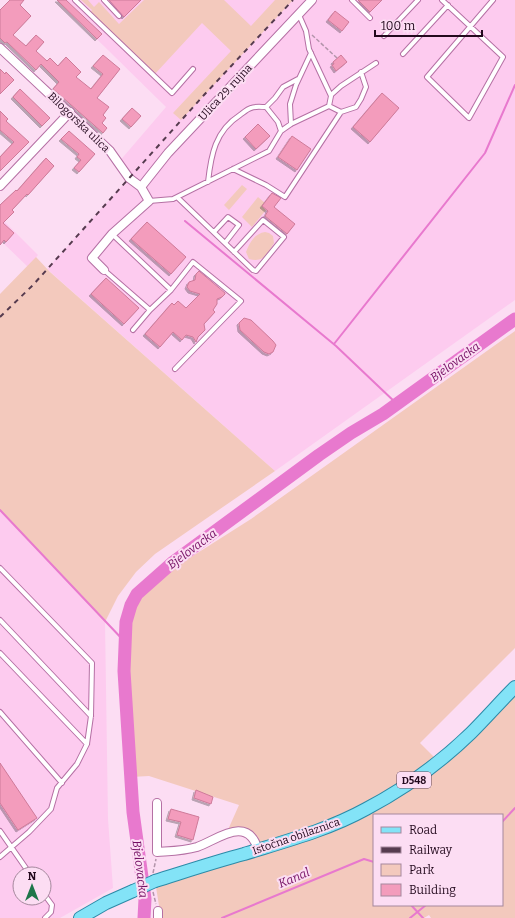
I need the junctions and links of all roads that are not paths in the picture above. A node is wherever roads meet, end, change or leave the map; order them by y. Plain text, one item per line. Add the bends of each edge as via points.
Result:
1 (75, 0) edge
2 (104, 0) edge
3 (312, 0) edge
4 (352, 0) edge
5 (418, 0) edge
6 (442, 0) edge
7 (493, 0) edge
8 (448, 5) junction
9 (298, 14) junction
10 (119, 16) dead end
11 (370, 18) dead end
12 (471, 26) junction
13 (384, 36) dead end
14 (0, 48) edge
15 (311, 53) junction
16 (403, 54) dead end
17 (376, 63) dead end
18 (194, 69) dead end
19 (362, 72) junction
20 (298, 79) junction
21 (331, 95) junction
22 (329, 106) junction
23 (266, 107) junction
24 (70, 112) junction
25 (341, 112) junction
26 (291, 124) junction
27 (281, 131) junction
28 (233, 169) junction
29 (208, 182) junction
30 (0, 186) edge
31 (141, 187) junction
32 (177, 197) junction
33 (149, 201) junction
34 (214, 232) junction
35 (112, 234) junction
36 (225, 243) junction
37 (234, 252) junction
38 (104, 270) joint
39 (171, 290) junction
40 (150, 310) junction
41 (133, 330) dead end
42 (175, 369) dead end
43 (0, 568) edge
44 (0, 620) edge
45 (0, 652) edge
46 (515, 687) edge
47 (0, 712) edge
48 (91, 716) junction
49 (87, 744) junction
50 (62, 783) junction
51 (157, 802) dead end
52 (0, 831) edge
53 (11, 848) junction
54 (258, 850) junction
55 (0, 857) edge
56 (24, 866) edge
57 (52, 906) edge
58 (45, 918) edge
59 (80, 918) edge

1 - 18 lane via 172,93
2 - 10 lane
3 - 9 street, Ulica 29. rujna
4 - 11 lane
5 - 13 lane
6 - 8 lane
7 - 12 lane
8 - 12 lane
8 - 16 lane
9 - 15 lane
9 - 31 street, Ulica 29. rujna via 168,153
12 - 12 lane via 427,77 469,118 503,57
14 - 24 street, Bilogorska ulica
15 - 20 lane
15 - 21 lane
17 - 19 lane
19 - 21 lane
19 - 25 lane via 366,87 362,100 356,107
20 - 23 lane via 283,87
20 - 26 lane via 290,104
21 - 22 lane
22 - 25 lane
22 - 26 lane
23 - 27 lane via 278,122
23 - 29 lane via 251,107 225,127 215,148
24 - 30 street
24 - 31 street, Bilogorska ulica via 110,151 129,178
25 - 28 lane via 285,197
26 - 27 lane
27 - 28 lane via 269,151
28 - 29 lane
29 - 32 lane
31 - 33 street, Bilogorska ulica
32 - 33 lane
32 - 34 lane
33 - 35 street
34 - 36 lane
34 - 36 lane via 228,217 240,225
35 - 38 street via 92,258
35 - 39 lane
36 - 37 lane
37 - 37 lane via 256,271 284,237 263,220
38 - 40 lane
39 - 40 lane
39 - 42 lane via 193,262 241,302
40 - 41 lane
43 - 48 lane via 92,663
44 - 48 lane
45 - 49 lane
46 - 54 main road, Istočna obilaznica / D548 via 470,734 405,786 366,810 327,828
47 - 50 lane
48 - 49 lane
49 - 50 lane via 77,764
50 - 53 lane via 57,788 50,809
51 - 54 street via 157,852 186,850 234,830 250,835
52 - 53 lane
53 - 55 lane
53 - 56 lane
54 - 59 main road, Istočna obilaznica / D548, bridge via 155,881
57 - 58 lane via 51,912

